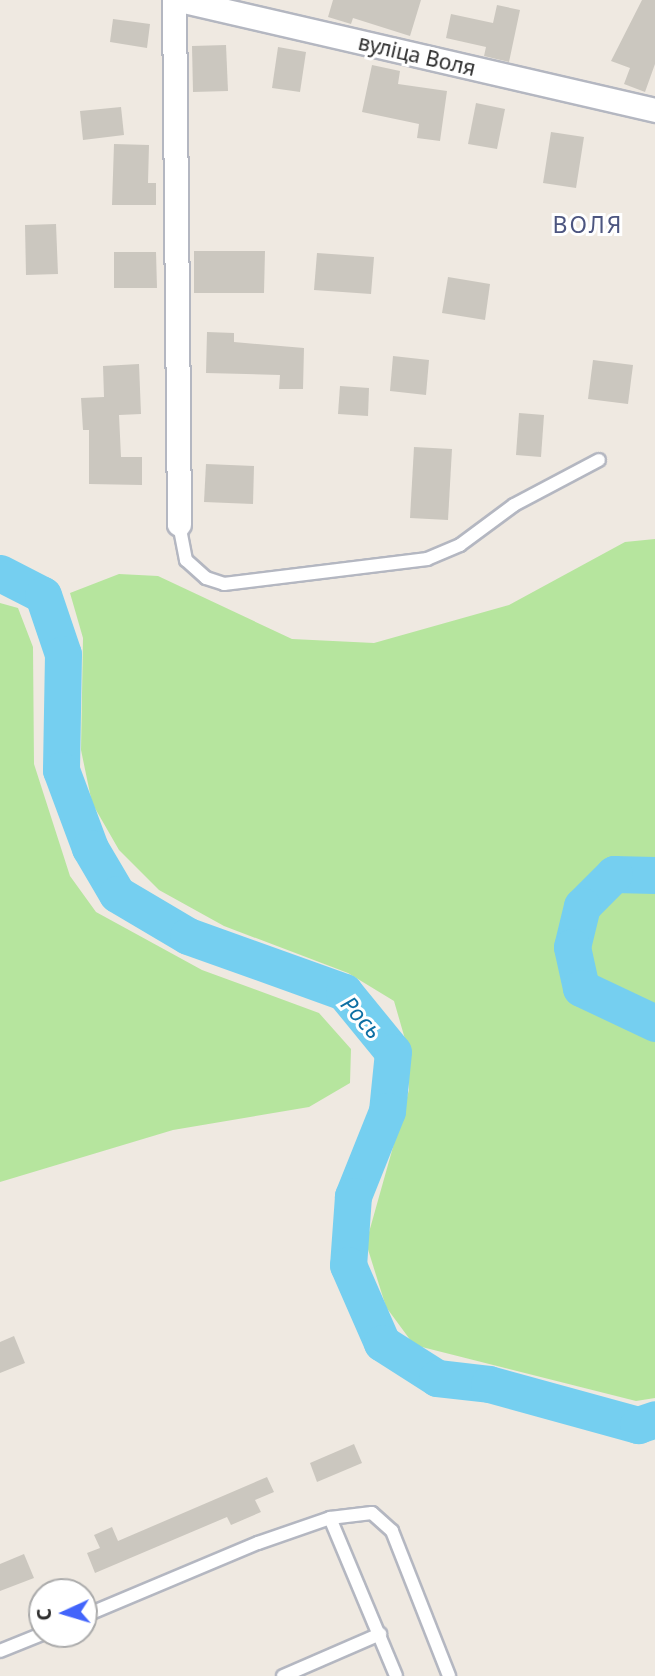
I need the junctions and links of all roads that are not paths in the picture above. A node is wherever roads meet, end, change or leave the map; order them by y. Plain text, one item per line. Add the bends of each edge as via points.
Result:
1 (177, 0) edge
2 (655, 110) edge
3 (599, 460) dead end
4 (179, 524) joint
5 (330, 1518) junction
6 (98, 1610) edge
7 (380, 1634) junction
8 (28, 1640) edge
9 (0, 1651) edge
10 (283, 1676) edge
11 (396, 1676) edge
12 (449, 1676) edge

1 - 2 street, вуліца Воля
1 - 4 street
3 - 4 lane via 514,505 460,545 427,558 224,584 206,578 186,560
5 - 6 lane
5 - 7 lane
5 - 12 lane via 372,1513 392,1531
7 - 10 lane
7 - 11 lane
8 - 9 lane

